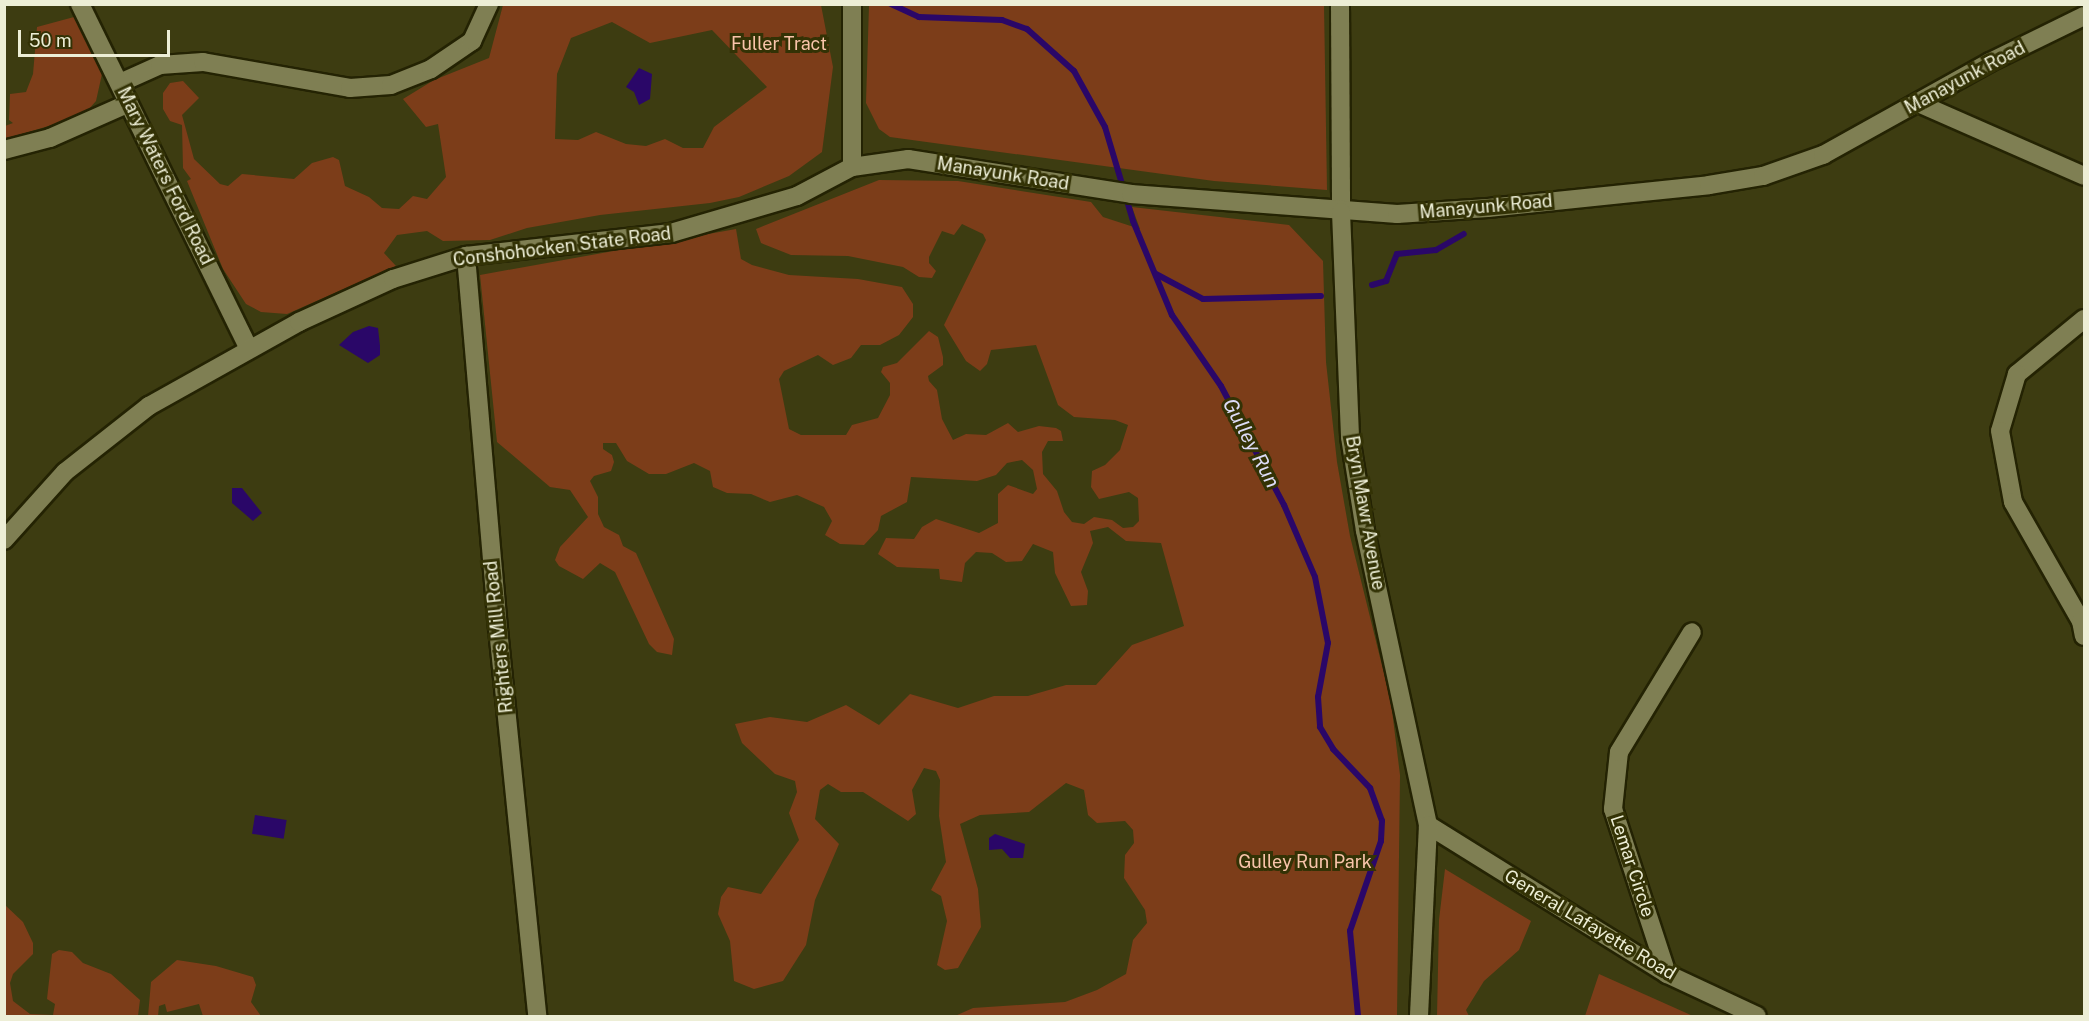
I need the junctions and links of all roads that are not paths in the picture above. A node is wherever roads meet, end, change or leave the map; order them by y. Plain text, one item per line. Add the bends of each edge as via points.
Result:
1 (80, 4) edge
2 (489, 4) edge
3 (852, 4) edge
4 (1340, 4) edge
5 (2085, 16) edge
6 (120, 83) junction
7 (129, 103) junction
8 (1918, 103) junction
9 (4, 150) edge
10 (852, 167) junction
11 (2085, 176) edge
12 (1341, 212) junction
13 (466, 256) junction
14 (2085, 319) edge
15 (249, 349) junction
16 (4, 540) edge
17 (2084, 626) edge
18 (1692, 632) dead end
19 (1428, 825) junction
20 (1668, 974) junction
21 (537, 1017) edge
22 (1419, 1017) edge
23 (1757, 1017) edge

1 - 6 street, Mary Waters Ford Road
2 - 6 street via 472,41 430,69 391,86 350,88 203,62 160,66
3 - 10 street
4 - 12 street, Bryn Mawr Avenue
5 - 8 street, Manayunk Road
6 - 7 street, Mary Waters Ford Road
7 - 9 street via 58,135
7 - 15 street, Mary Waters Ford Road
8 - 11 street
8 - 12 street, Manayunk Road via 1823,155 1792,168 1737,181 1488,208
10 - 12 street, Manayunk Road via 908,159 1126,193
10 - 13 street, Conshohocken State Road via 797,196 671,233
12 - 19 street, Bryn Mawr Avenue via 1350,437 1365,531
13 - 15 street, Conshohocken State Road via 393,279
13 - 21 street, Righters Mill Road via 496,620
14 - 17 street via 2017,374 2000,431 2013,502
15 - 16 street, Conshohocken State Road via 173,391 90,449 38,499
18 - 20 street, Lemar Circle via 1619,752 1613,809
19 - 20 street, General Lafayette Road
19 - 22 street, Bryn Mawr Avenue
20 - 23 street, General Lafayette Road

